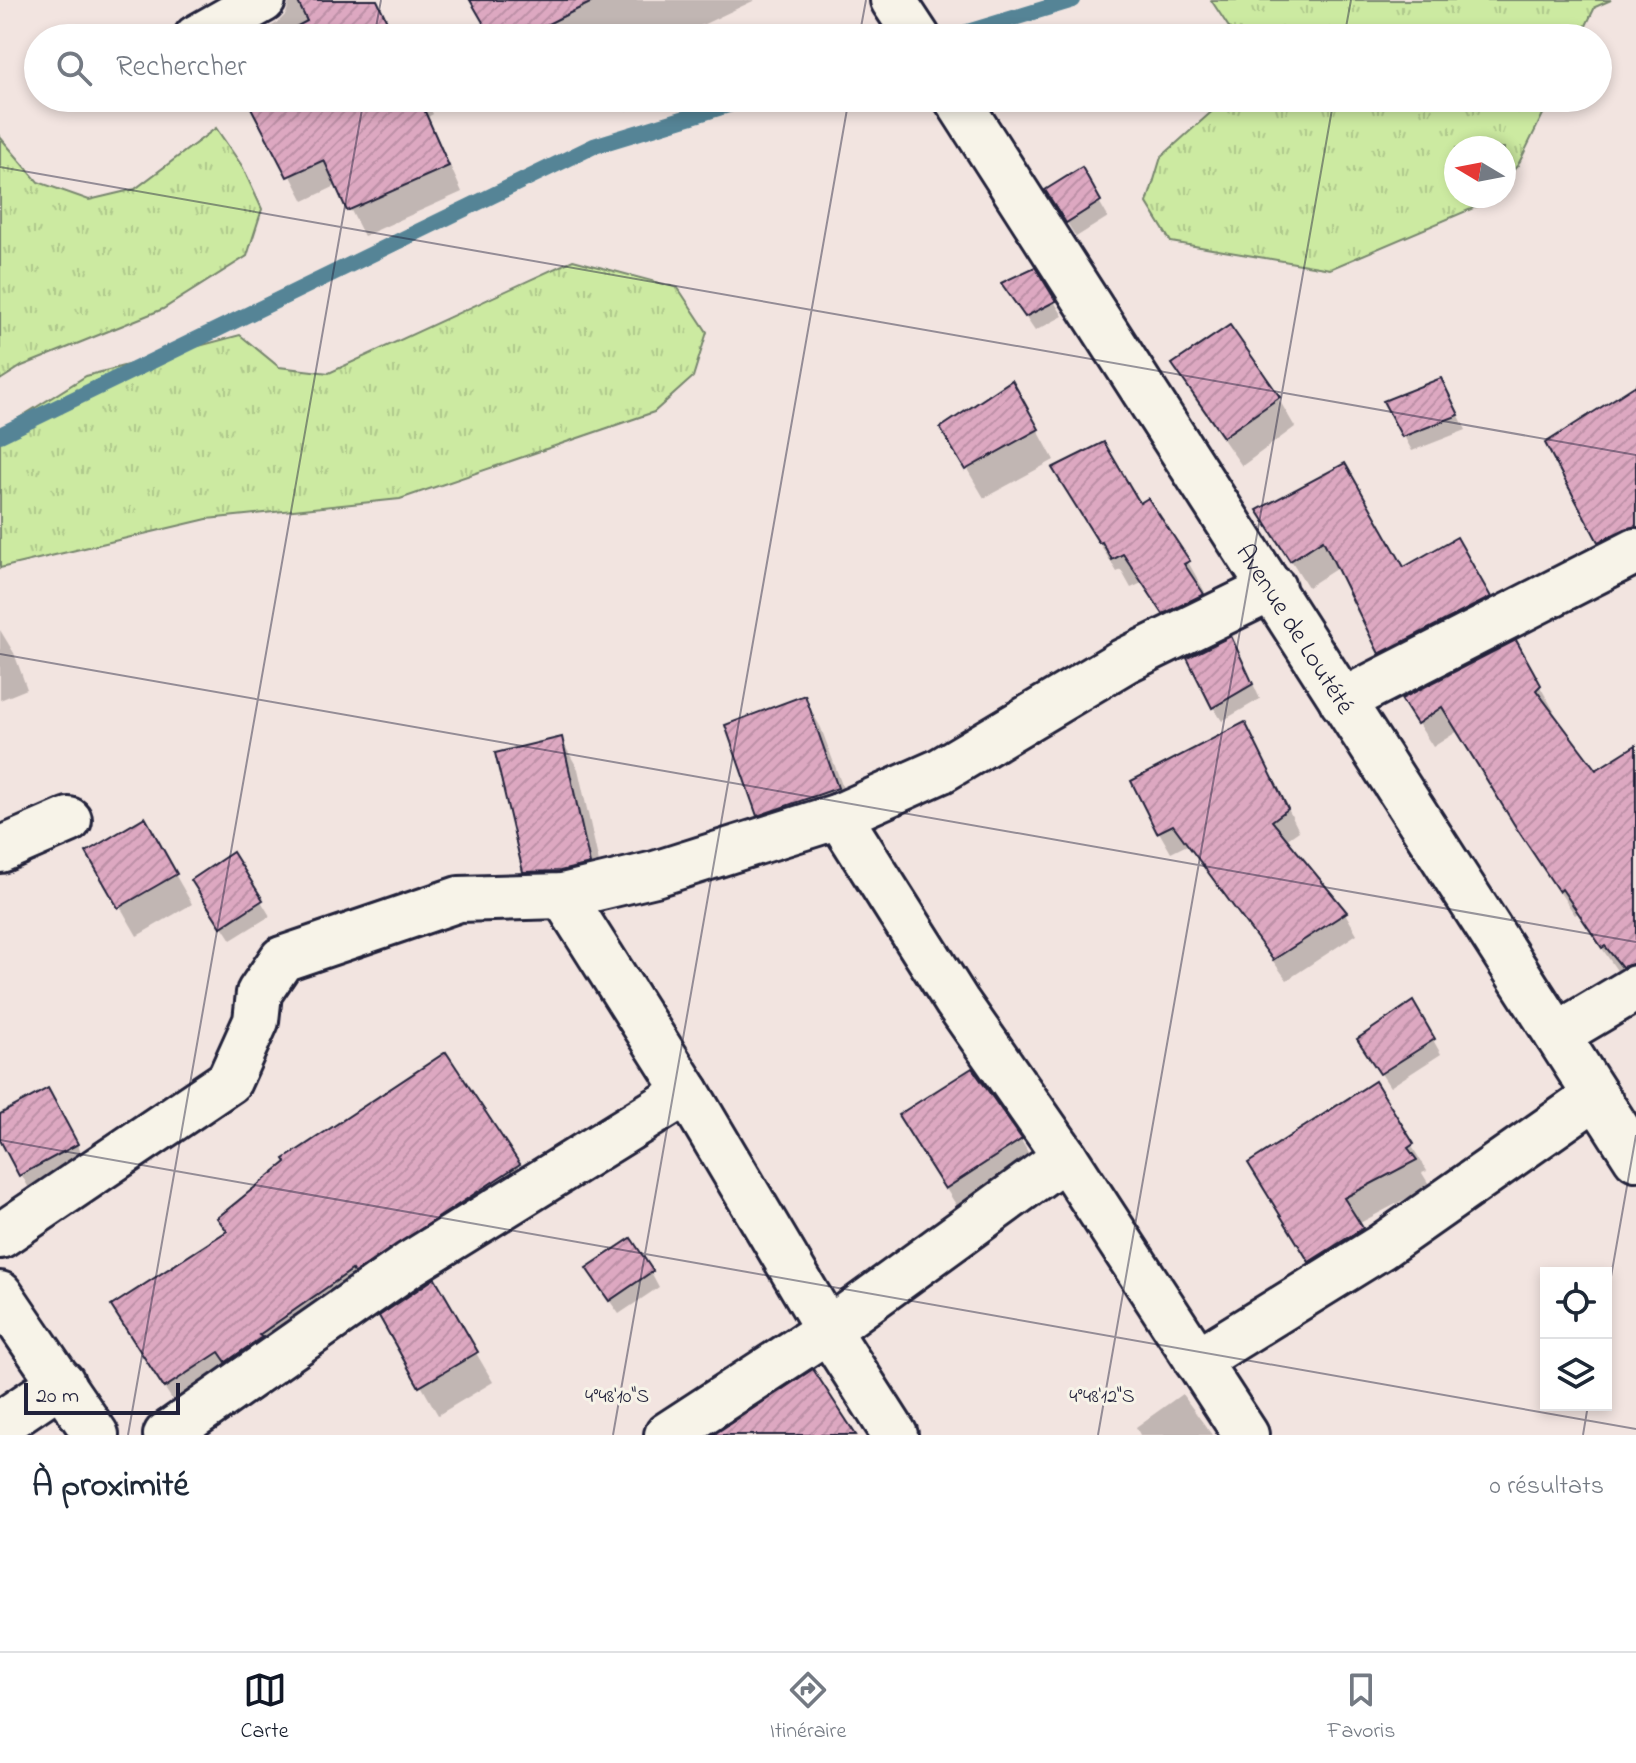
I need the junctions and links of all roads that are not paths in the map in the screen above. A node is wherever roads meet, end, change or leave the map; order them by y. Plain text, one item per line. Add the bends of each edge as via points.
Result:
1 (263, 0) edge
2 (893, 0) edge
3 (221, 24) edge
4 (909, 24) edge
5 (965, 112) edge
6 (1636, 551) edge
7 (1273, 588) junction
8 (1342, 701) junction
9 (839, 816) junction
10 (69, 820) dead end
11 (0, 850) edge
12 (563, 896) junction
13 (1636, 988) edge
14 (1557, 1035) junction
15 (687, 1092) junction
16 (1596, 1096) junction
17 (1065, 1157) junction
18 (1636, 1158) edge
19 (0, 1236) edge
20 (0, 1294) edge
21 (828, 1330) junction
22 (1197, 1361) junction
23 (62, 1382) junction
24 (0, 1424) edge
25 (96, 1435) edge
26 (166, 1435) edge
27 (667, 1435) edge
28 (895, 1435) edge
29 (1246, 1435) edge

1 - 3 street
2 - 4 street
5 - 7 street, Avenue de Loutété
6 - 8 street
7 - 8 street, Avenue de Loutété
7 - 9 street via 1124,661 940,771
8 - 14 street, Avenue de Loutété
9 - 12 street via 655,874
9 - 17 street via 957,1002
10 - 11 street
12 - 15 street
12 - 19 street via 459,899 282,959 259,993 256,1021 229,1081
13 - 14 street
14 - 16 street, Avenue de Loutété
15 - 21 street
15 - 26 street via 410,1264
16 - 18 street, Avenue de Loutété
16 - 22 street via 1381,1247
17 - 21 street
17 - 22 street
20 - 23 street
21 - 27 street
21 - 28 street
22 - 29 street
23 - 24 street
23 - 25 street

